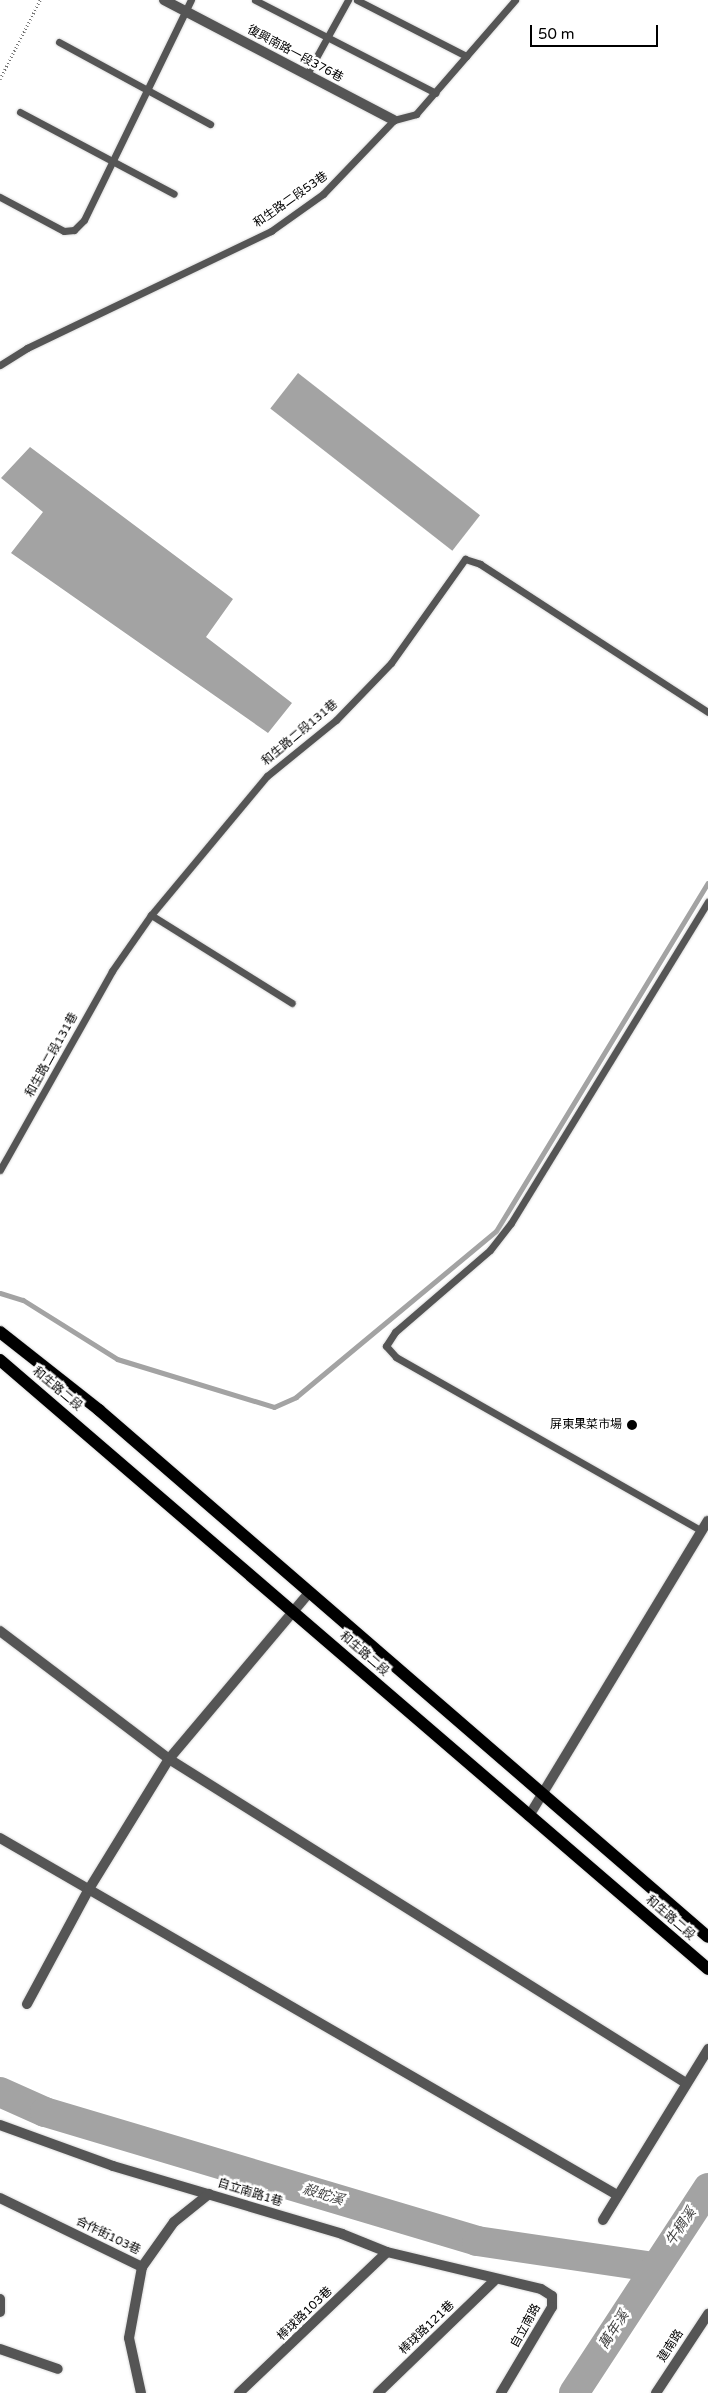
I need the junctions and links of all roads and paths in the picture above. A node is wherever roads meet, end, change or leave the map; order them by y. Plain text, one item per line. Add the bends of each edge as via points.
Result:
1 (40, 0) edge
2 (164, 0) edge
3 (191, 0) edge
4 (255, 0) edge
5 (348, 0) edge
6 (357, 0) edge
7 (515, 0) edge
8 (185, 11) junction
9 (328, 36) junction
10 (59, 42) dead end
11 (466, 56) junction
12 (306, 74) junction
13 (0, 80) edge
14 (148, 90) junction
15 (436, 93) junction
16 (20, 112) dead end
17 (394, 120) junction
18 (210, 124) dead end
19 (113, 162) junction
20 (174, 194) dead end
21 (0, 197) edge
22 (0, 365) edge
23 (708, 712) edge
24 (708, 902) edge
25 (151, 915) junction
26 (292, 1003) dead end
27 (0, 1170) edge
28 (0, 1332) edge
29 (0, 1360) edge
30 (708, 1522) edge
31 (702, 1531) junction
32 (309, 1593) junction
33 (294, 1611) junction
34 (0, 1631) edge
35 (169, 1759) junction
36 (542, 1797) junction
37 (529, 1816) junction
38 (0, 1838) edge
39 (89, 1889) junction
40 (708, 1937) edge
41 (708, 1969) edge
42 (27, 2004) dead end
43 (708, 2049) edge
44 (686, 2084) junction
45 (0, 2125) edge
46 (209, 2194) junction
47 (617, 2195) junction
48 (0, 2198) edge
49 (603, 2220) dead end
50 (387, 2252) junction
51 (142, 2267) junction
52 (494, 2281) junction
53 (0, 2300) edge
54 (0, 2312) edge
55 (708, 2314) edge
56 (0, 2348) edge
57 (58, 2369) dead end
58 (141, 2393) edge
59 (239, 2393) edge
60 (378, 2393) edge
61 (501, 2393) edge
62 (656, 2393) edge

1 - 13 path
2 - 8 street, 復興南路一段376巷
3 - 8 lane
4 - 9 lane
5 - 9 lane
6 - 11 lane
7 - 11 lane, 和生路二段53巷
8 - 12 street, 復興南路一段376巷
8 - 14 lane
9 - 12 lane
9 - 15 lane
10 - 14 lane
11 - 15 lane, 和生路二段53巷
12 - 17 street, 復興南路一段376巷
14 - 18 lane
14 - 19 lane
15 - 17 lane, 和生路二段53巷 via 416,114
16 - 19 lane
17 - 22 lane, 和生路二段53巷 via 323,194 271,231 27,348
19 - 20 lane
19 - 21 lane via 84,220 74,230 64,231
23 - 25 lane, 和生路二段131巷 via 480,564 465,559 392,663 336,720 267,776
24 - 31 lane via 511,1223 490,1250 395,1332 386,1346 396,1357
25 - 26 lane
25 - 27 lane, 和生路二段131巷 via 112,971
28 - 32 main road, 和生路二段 via 99,1410
29 - 33 main road, 和生路二段
30 - 31 street
31 - 36 street
32 - 33 street
32 - 36 main road, 和生路二段
33 - 35 street
33 - 37 main road, 和生路二段
34 - 35 street
35 - 39 street
35 - 44 street
36 - 37 street
36 - 40 main road, 和生路二段
37 - 41 main road, 和生路二段
38 - 39 street
39 - 42 street
39 - 47 street
43 - 44 street
44 - 47 street
45 - 46 street, 自立南路1巷 via 26,2138
46 - 50 street, 自立南路1巷 via 342,2234
46 - 51 street, 合作街103巷 via 174,2222
47 - 49 street
48 - 51 street, 合作街103巷
50 - 52 street, 自立南路1巷
50 - 59 street, 棒球路103巷
51 - 58 street via 129,2338
52 - 60 street, 棒球路121巷
52 - 61 street, 自立南路 via 552,2296 548,2317
53 - 54 street
55 - 62 street, 建南路
56 - 57 street

